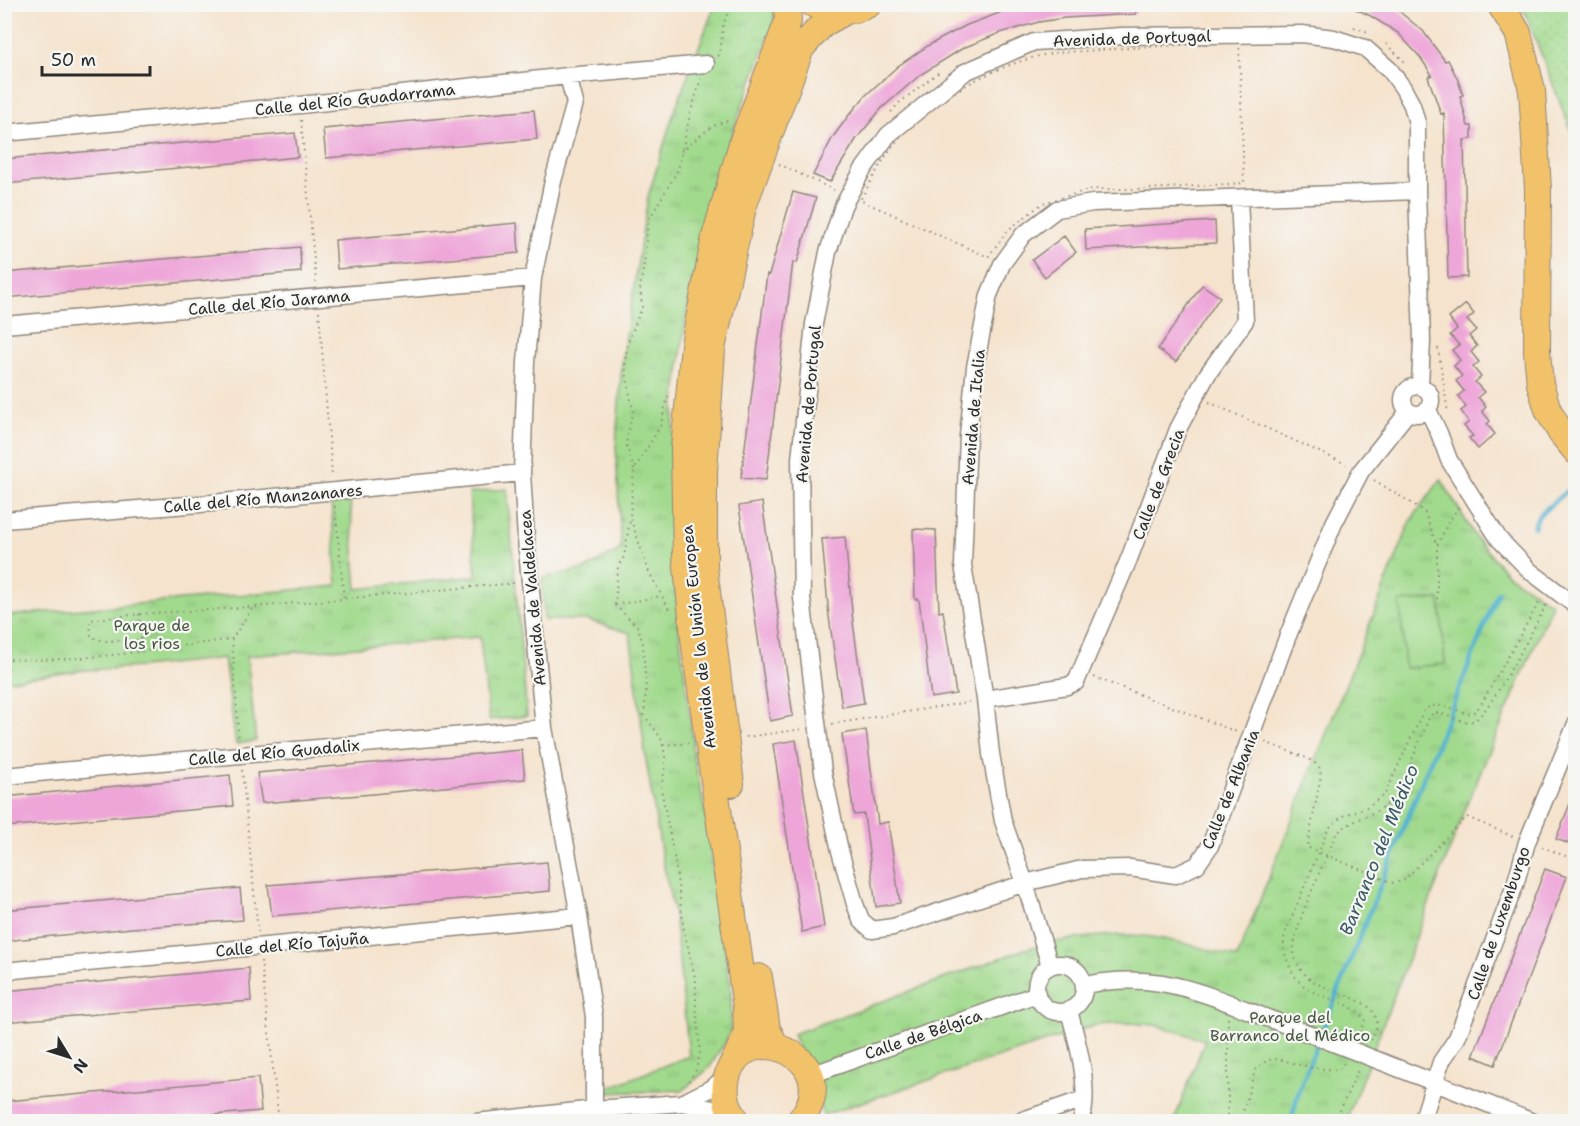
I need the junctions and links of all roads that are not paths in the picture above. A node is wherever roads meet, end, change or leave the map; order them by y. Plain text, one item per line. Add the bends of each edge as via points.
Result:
1 (787, 4) edge
2 (813, 4) edge
3 (1500, 4) edge
4 (857, 8) edge
5 (706, 64) road end
6 (568, 76) junction
7 (4, 132) edge
8 (1417, 191) junction
9 (1239, 199) junction
10 (533, 279) junction
11 (4, 325) edge
12 (1420, 386) junction
13 (1428, 410) junction
14 (1408, 412) junction
15 (1575, 451) edge
16 (522, 473) junction
17 (4, 520) edge
18 (1575, 606) edge
19 (985, 699) junction
20 (1575, 724) edge
21 (544, 728) junction
22 (4, 776) edge
23 (1025, 883) junction
24 (579, 916) junction
25 (872, 930) joint
26 (1050, 966) junction
27 (4, 971) edge
28 (1085, 985) junction
29 (1036, 994) junction
30 (1069, 1011) junction
31 (776, 1046) junction
32 (731, 1070) junction
33 (810, 1075) junction
34 (1433, 1082) junction
35 (682, 1096) junction
36 (1084, 1099) junction
37 (595, 1115) edge
38 (737, 1120) edge
39 (476, 1122) edge
40 (799, 1122) edge
41 (1017, 1122) edge
42 (1082, 1122) edge
43 (1422, 1122) edge
44 (1533, 1122) edge

1 - 32 main road, Avenida de la Unión Europea via 788,21 743,140 716,237 694,345 684,449 686,557 695,647 746,1006 747,1033
2 - 4 main road via 824,9
3 - 15 main road via 1518,33 1532,90 1538,189 1540,384 1548,410
4 - 31 main road, Avenida de la Unión Europea via 823,24 801,48 743,207 712,349 704,471 704,568 767,1029
5 - 6 street, Calle del Río Guadarrama
6 - 7 street, Calle del Río Guadarrama
6 - 10 street, Avenida de Valdelacea via 575,103 553,180
8 - 9 street, Avenida de Italia
8 - 12 street, Avenida de Portugal
8 - 25 street, Avenida de Portugal via 1417,123 1404,88 1365,48 1334,38 1302,34 1121,36 1034,42 965,72 888,135 843,206 828,252 814,324 800,459 802,598 823,772 840,851 861,920
9 - 19 street, Calle de Grecia via 1245,321 1207,375 1178,429 1129,559 1076,682
9 - 19 street, Avenida de Italia via 1093,204 1057,209 1023,236 1002,264 989,294 975,368 968,436 963,565
10 - 11 street, Calle del Río Jarama
10 - 16 street, Avenida de Valdelacea
12 - 13 street via 1430,395
12 - 14 street via 1404,393 1403,405
13 - 14 street via 1415,415
13 - 18 street via 1449,460 1499,539 1530,571
14 - 23 street, Calle de Albania via 1360,471 1334,523 1210,846 1197,865 1176,875 1130,868 1082,869
16 - 17 street, Calle del Río Manzanares
16 - 21 street, Avenida de Valdelacea
19 - 23 street, Avenida de Italia via 1003,821
20 - 34 street, Calle de Luxemburgo via 1527,842 1515,885 1457,1038
21 - 22 street, Calle del Río Guadalix
21 - 24 street, Avenida de Valdelacea
23 - 25 street, Calle de Albania via 893,927
23 - 26 street, Avenida de Italia
24 - 27 street, Calle del Río Tajuña
24 - 37 street, Avenida de Valdelacea via 594,1017
26 - 28 street via 1072,966
26 - 29 street via 1039,976
28 - 30 street via 1079,1005
28 - 34 street via 1109,980 1190,989
29 - 30 street via 1051,1011
29 - 33 street, Calle de Bélgica
30 - 36 street via 1082,1061
31 - 32 main road via 743,1054
31 - 33 main road via 797,1056
32 - 35 street via 708,1090
32 - 38 main road via 725,1091
33 - 40 main road via 812,1100
34 - 43 street, Calle de Luxemburgo
34 - 44 street
35 - 37 street
35 - 38 street
36 - 41 street
36 - 42 street
37 - 39 street

